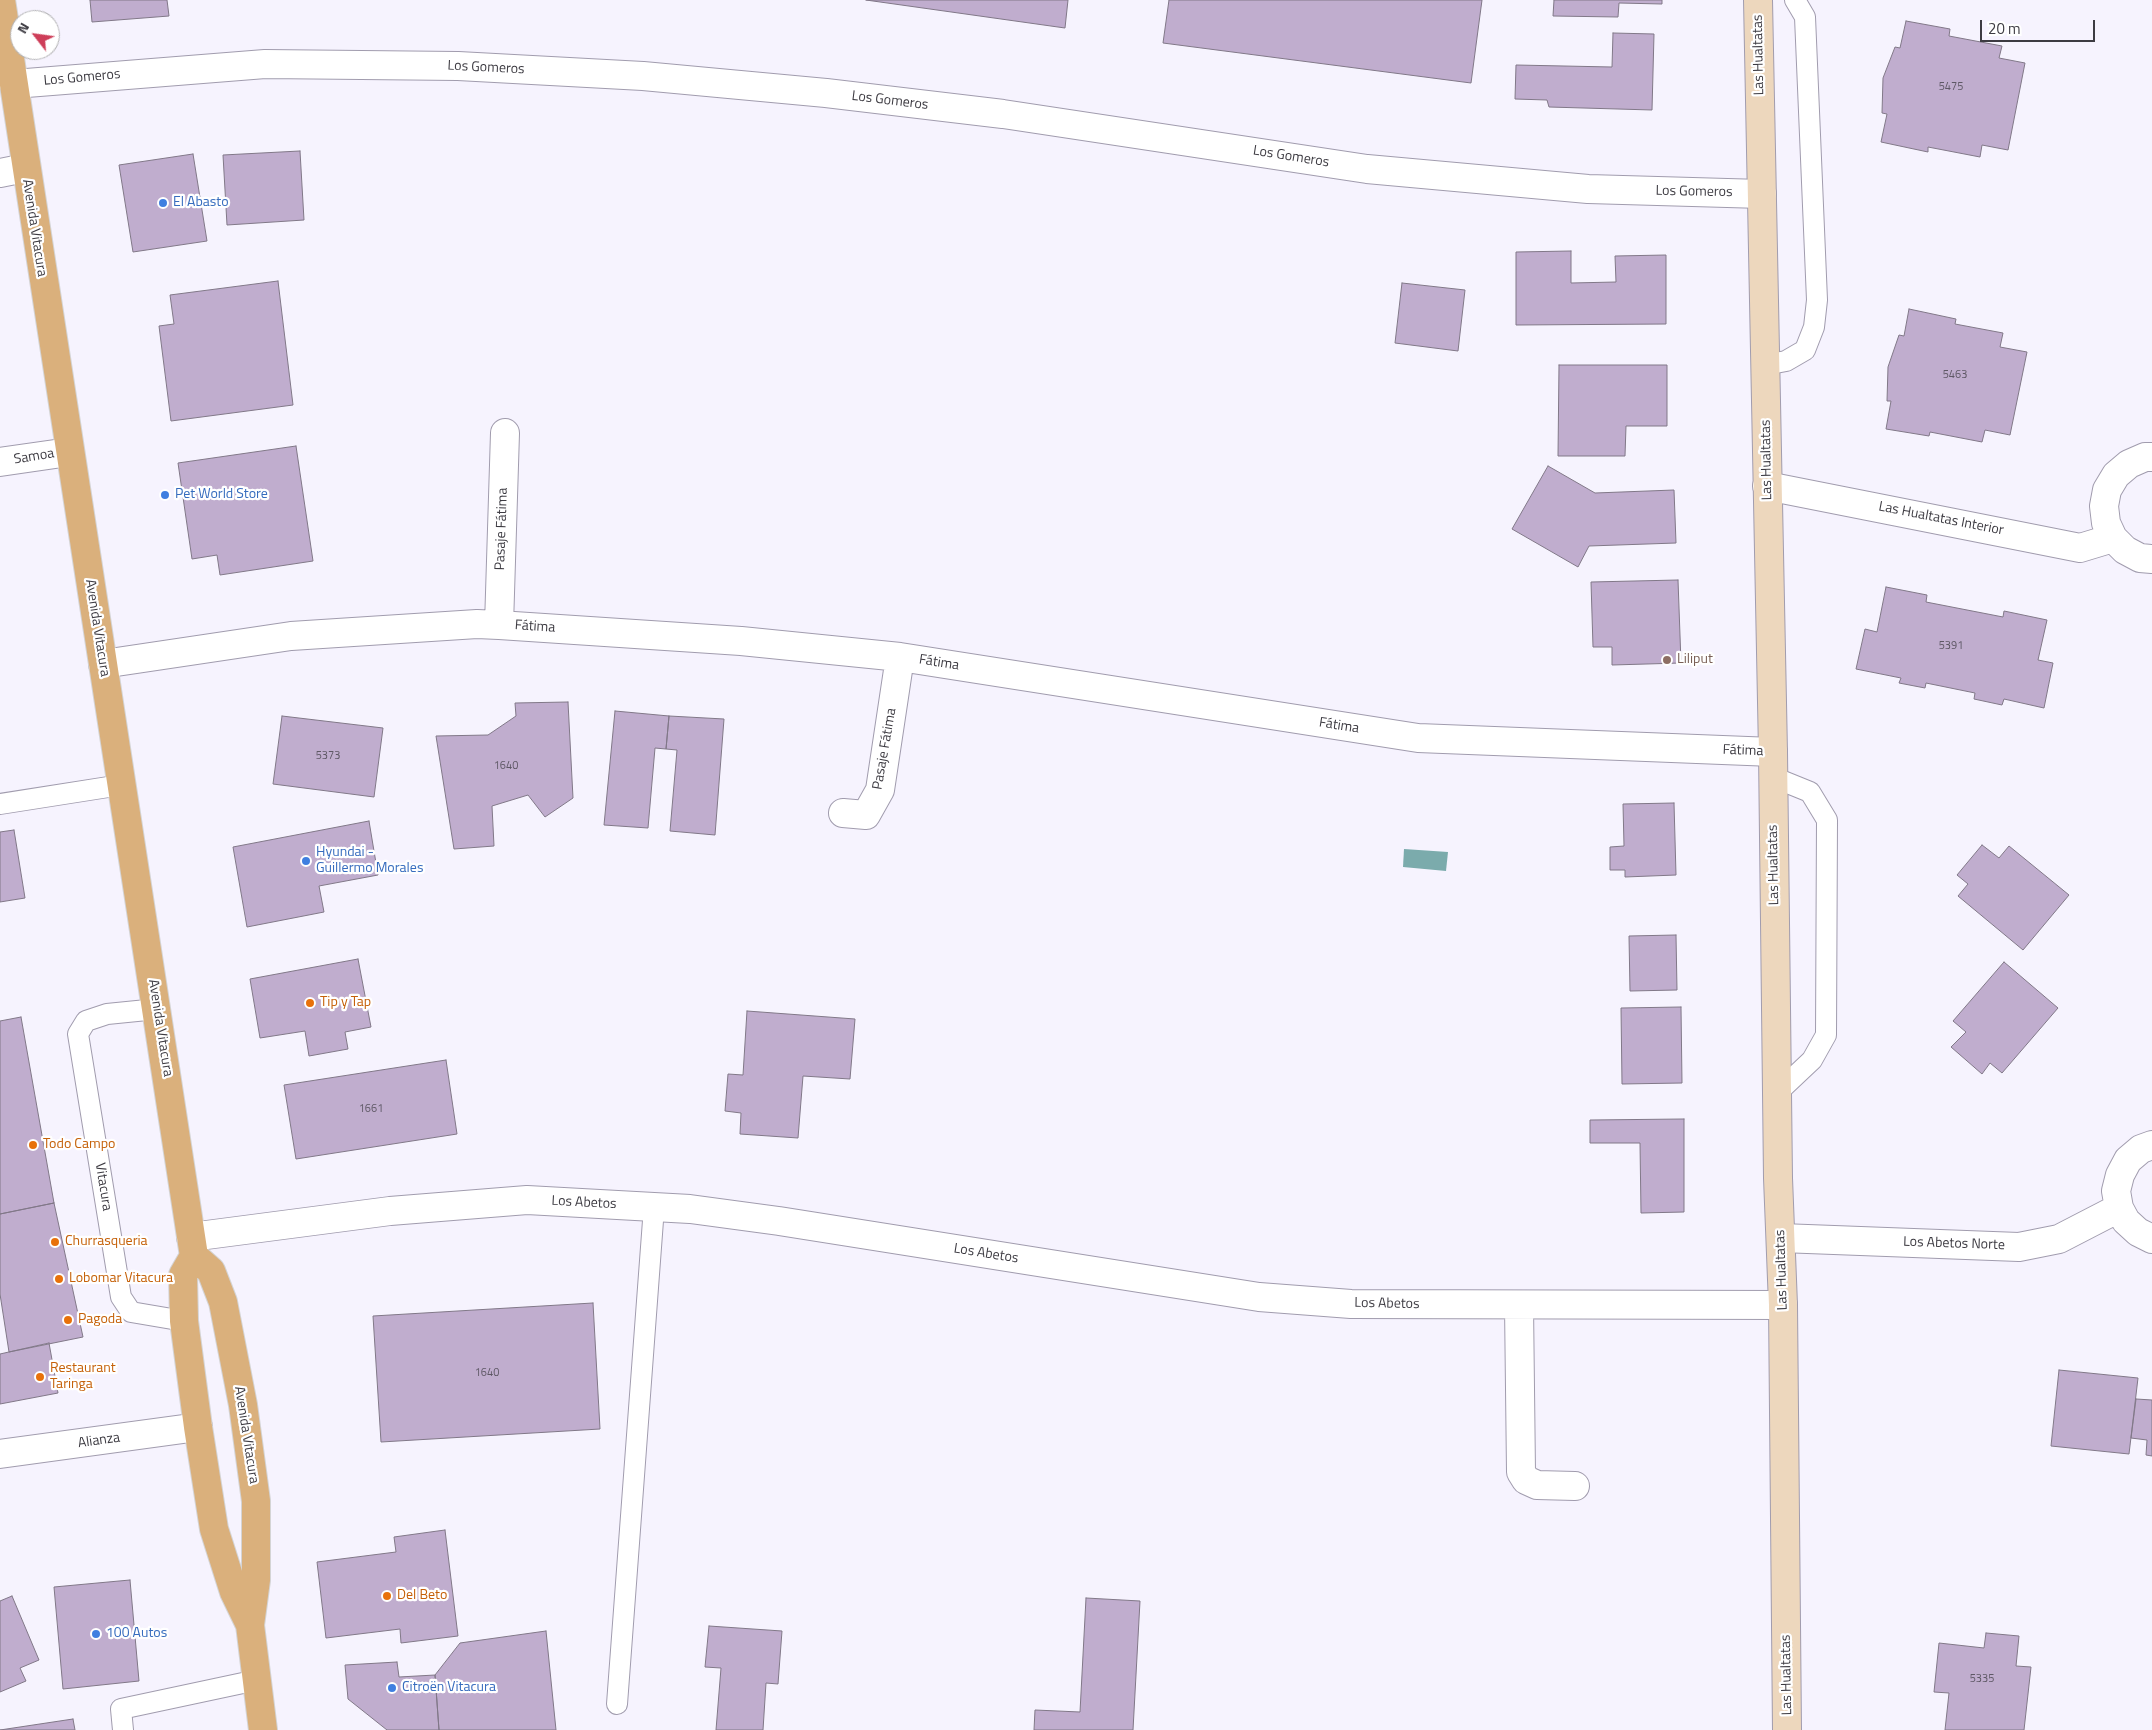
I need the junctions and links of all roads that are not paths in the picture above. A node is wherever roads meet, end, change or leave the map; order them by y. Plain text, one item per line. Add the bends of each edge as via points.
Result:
1 (1, 0) edge
2 (1758, 0) edge
3 (1795, 0) edge
4 (14, 84) junction
5 (13, 170) edge
6 (1762, 194) junction
7 (1765, 365) junction
8 (505, 433) dead end
9 (69, 452) junction
10 (2152, 457) edge
11 (0, 462) edge
12 (1767, 486) junction
13 (2113, 538) junction
14 (2152, 559) edge
15 (499, 625) junction
16 (900, 657) junction
17 (103, 664) junction
18 (1773, 764) junction
19 (121, 786) junction
20 (0, 804) edge
21 (842, 813) dead end
22 (157, 1009) junction
23 (1777, 1093) junction
24 (2152, 1145) edge
25 (654, 1208) junction
26 (2119, 1208) junction
27 (1781, 1238) junction
28 (2152, 1239) edge
29 (192, 1246) junction
30 (1519, 1305) junction
31 (1783, 1305) junction
32 (184, 1321) junction
33 (198, 1427) junction
34 (0, 1454) edge
35 (1575, 1486) dead end
36 (250, 1625) junction
37 (257, 1680) junction
38 (618, 1704) dead end
39 (123, 1730) edge
40 (263, 1730) edge
41 (1787, 1730) edge

1 - 4 main road, Avenida Vitacura
2 - 6 street, Las Hualtatas
3 - 7 lane via 1805,17 1806,26 1817,300 1814,327 1805,350 1786,362
4 - 5 main road, Avenida Vitacura
4 - 6 street, Los Gomeros via 266,64 458,66 643,76 1003,114 1367,169 1588,189
5 - 9 main road, Avenida Vitacura
6 - 7 street, Las Hualtatas
7 - 12 street, Las Hualtatas
8 - 15 street, Pasaje Fátima
9 - 11 street, Samoa
9 - 17 main road, Avenida Vitacura
10 - 13 street via 2129,464 2116,475 2107,490 2104,506 2106,523
12 - 13 street, Las Hualtatas Interior via 2080,548
12 - 18 street, Las Hualtatas
13 - 14 street via 2125,550 2140,558
15 - 16 street, Fátima via 742,640
15 - 17 street, Fátima via 291,636
16 - 18 street, Fátima via 1418,738
16 - 21 street, Pasaje Fátima via 880,790 866,815
17 - 19 main road, Avenida Vitacura
18 - 23 street, Las Hualtatas
18 - 23 lane via 1810,792 1827,820 1826,1035 1812,1060
19 - 20 lane
19 - 22 main road, Avenida Vitacura
22 - 29 main road, Avenida Vitacura
22 - 32 lane, Vitacura via 107,1014 86,1021 78,1034 120,1297 131,1312
23 - 27 street, Las Hualtatas
24 - 26 street via 2128,1160 2120,1175 2116,1192
25 - 29 street, Los Abetos via 527,1200 455,1204
25 - 30 street, Los Abetos via 690,1209 779,1221 1258,1296 1351,1304
25 - 38 lane
26 - 27 street, Los Abetos Norte via 2060,1239 2018,1246
26 - 28 street via 2126,1221
27 - 31 street, Las Hualtatas
29 - 32 main road, Avenida Vitacura via 183,1275
29 - 36 main road, Avenida Vitacura via 211,1270 223,1302 243,1405 258,1535
30 - 31 street, Los Abetos
30 - 35 street via 1522,1472 1526,1480 1538,1485
31 - 41 street, Las Hualtatas
32 - 33 main road, Avenida Vitacura
33 - 34 street, Alianza
33 - 36 main road, Avenida Vitacura via 214,1529 234,1592
36 - 37 main road, Avenida Vitacura
37 - 39 lane via 121,1710
37 - 40 main road, Avenida Vitacura

